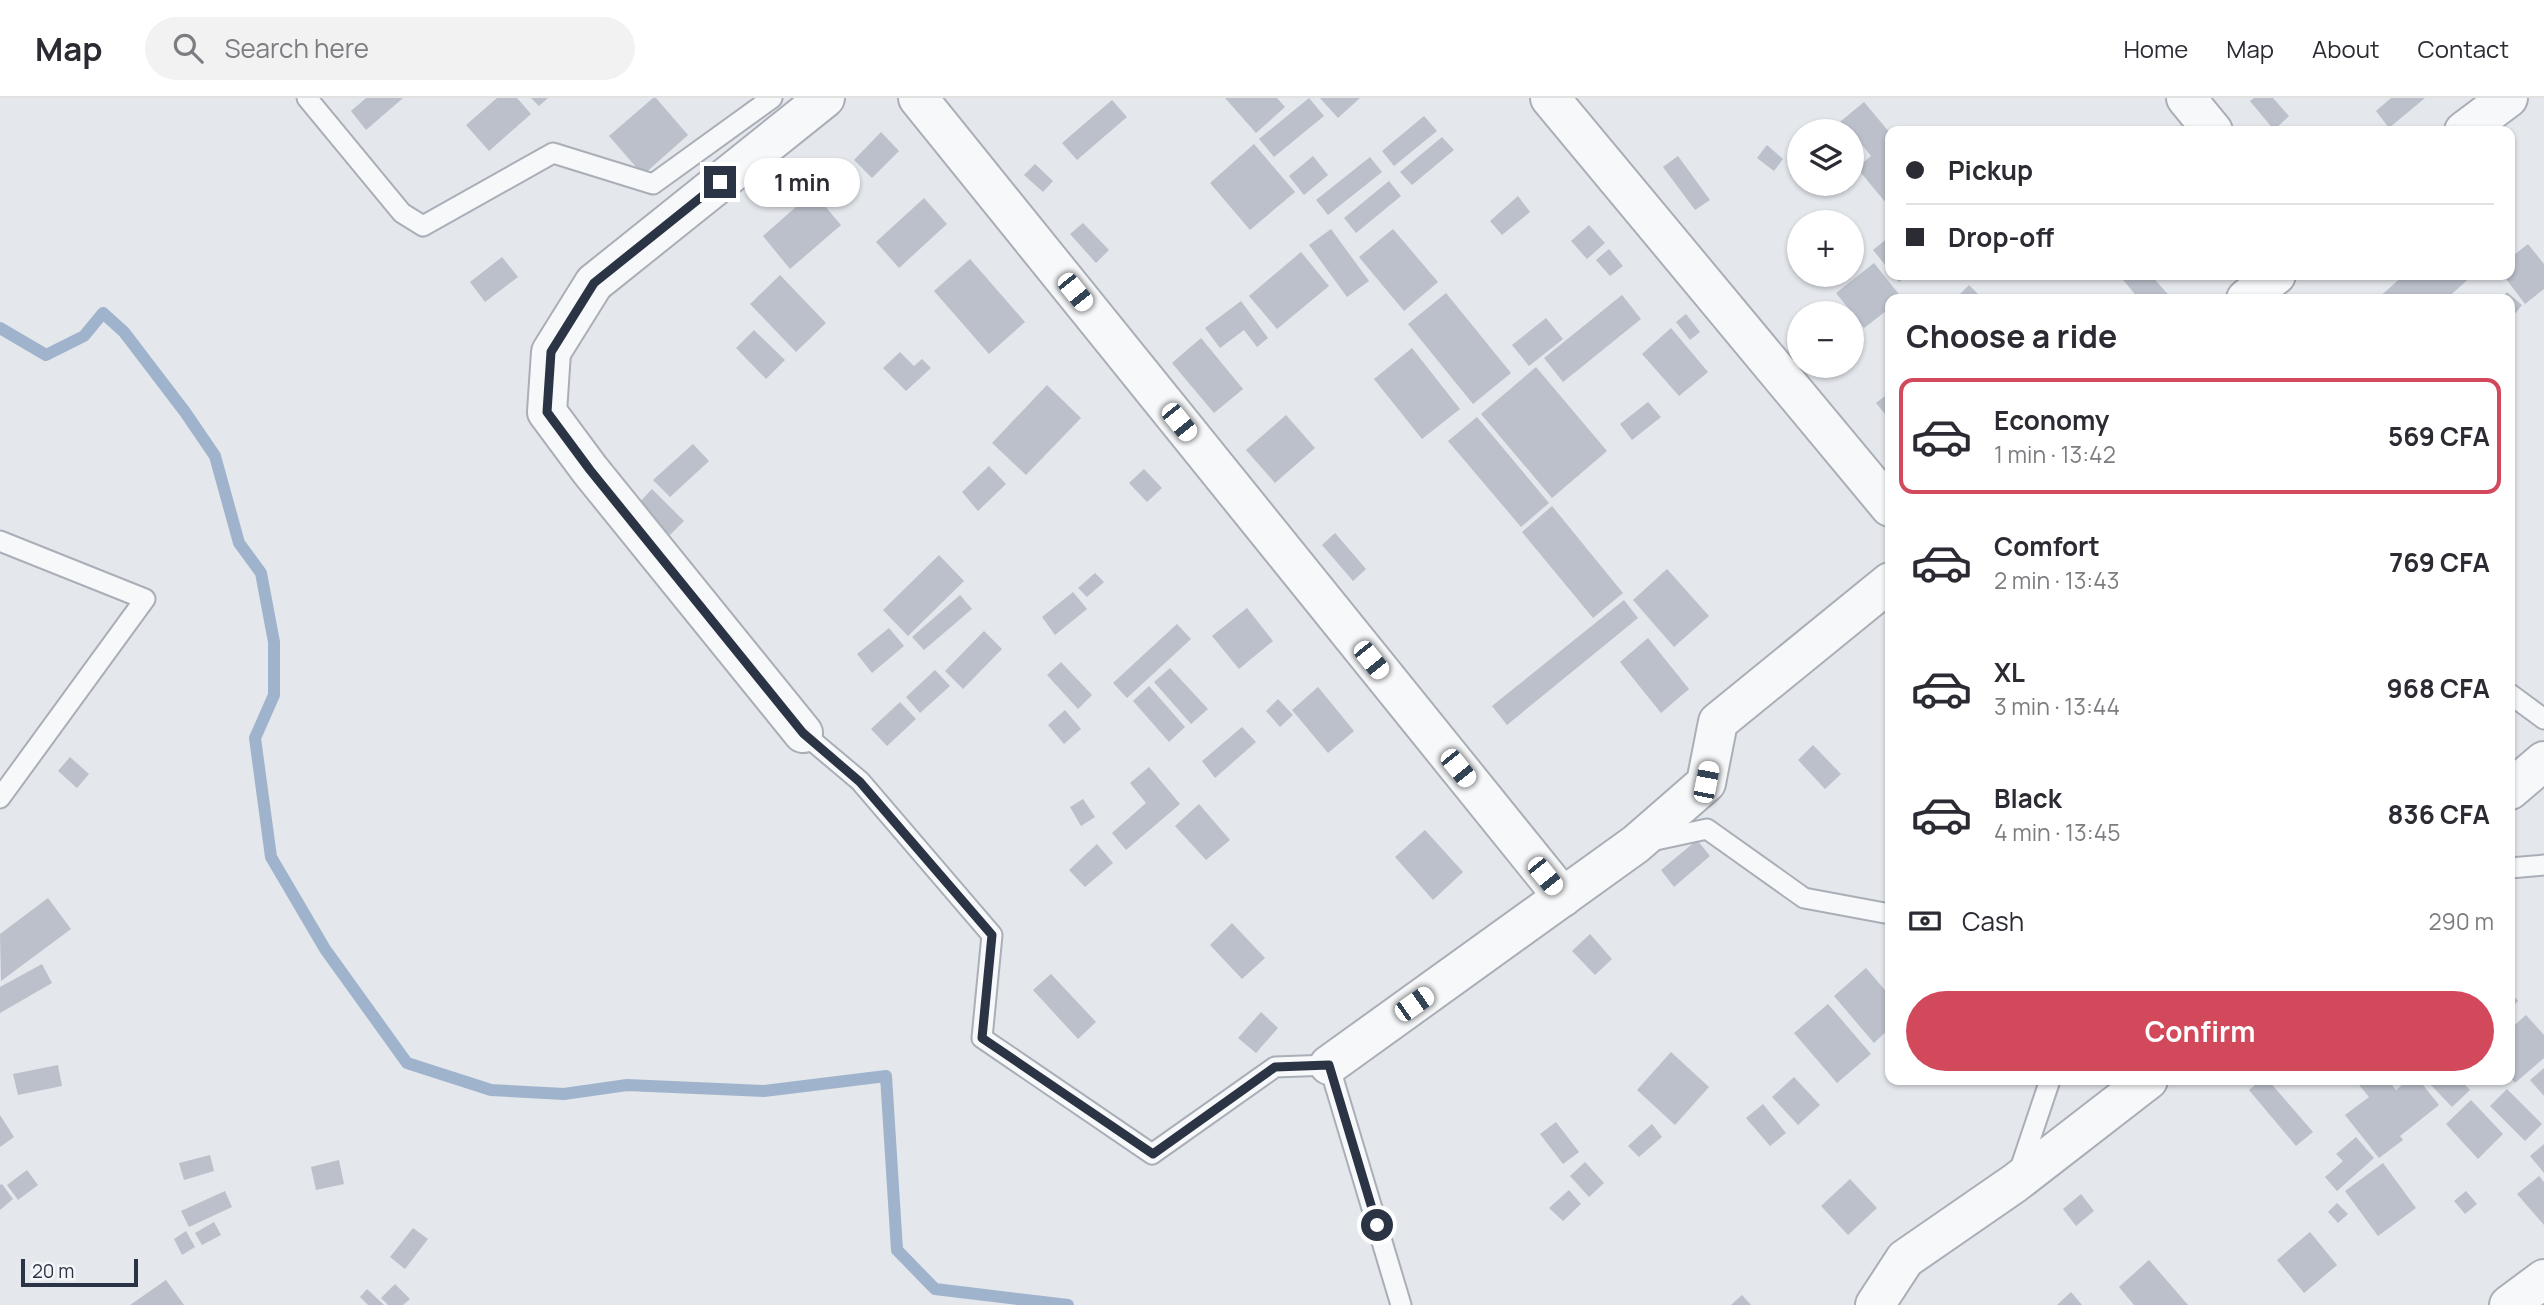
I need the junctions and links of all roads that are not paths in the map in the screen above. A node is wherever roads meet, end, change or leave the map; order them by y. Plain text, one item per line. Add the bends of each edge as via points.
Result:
1 (307, 98) edge
2 (772, 98) edge
3 (825, 98) edge
4 (918, 98) edge
5 (1550, 98) edge
6 (2186, 98) edge
7 (2508, 98) edge
8 (2209, 126) edge
9 (2471, 126) edge
10 (2270, 280) edge
11 (2252, 294) edge
12 (1885, 501) edge
13 (0, 541) edge
14 (1885, 586) edge
15 (2515, 698) edge
16 (2544, 719) edge
17 (803, 733) joint
18 (2544, 761) edge
19 (2515, 786) edge
20 (0, 798) edge
21 (1636, 844) junction
22 (2544, 865) edge
23 (2515, 868) edge
24 (1563, 897) junction
25 (1885, 913) edge
26 (1329, 1065) junction
27 (2048, 1085) edge
28 (2142, 1085) edge
29 (2015, 1183) junction
30 (2544, 1279) edge
31 (1401, 1305) edge
32 (1875, 1305) edge
33 (2510, 1305) edge

1 - 2 lane via 402,213 423,226 553,153 653,184
3 - 17 street via 594,283 551,352 547,412
4 - 24 street
5 - 12 street
6 - 8 street
7 - 9 street
10 - 11 street
13 - 20 lane via 145,599
14 - 21 street via 1718,722 1706,782
15 - 16 lane
17 - 26 lane via 860,782 992,935 982,1038 1153,1154 1275,1067
18 - 19 street
21 - 24 street
21 - 25 lane via 1707,829 1804,898
22 - 23 lane
24 - 26 street
26 - 31 lane
27 - 29 lane
28 - 29 street
29 - 32 street via 1905,1259
30 - 33 street

